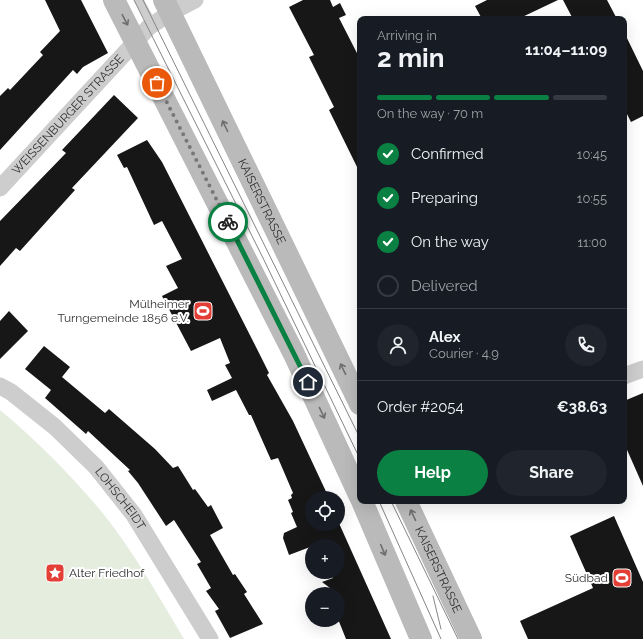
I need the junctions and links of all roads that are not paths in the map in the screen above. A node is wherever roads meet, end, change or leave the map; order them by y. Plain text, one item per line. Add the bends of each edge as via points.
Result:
1 (114, 0) edge
2 (139, 0) edge
3 (195, 0) edge
4 (167, 6) edge
5 (152, 24) junction
6 (135, 40) junction
7 (0, 188) edge
8 (643, 369) edge
9 (627, 375) edge
10 (0, 386) edge
11 (357, 398) edge
12 (357, 490) edge
13 (363, 504) edge
14 (407, 504) edge
15 (210, 639) edge
16 (421, 639) edge
17 (470, 639) edge

1 -> 6 main road
2 - 5 lane
3 - 4 street, WEISSENBURGER STRASSE
4 - 5 street, WEISSENBURGER STRASSE
11 -> 4 main road, KAISERSTRASSE
5 - 6 street, WEISSENBURGER STRASSE
6 - 7 street, WEISSENBURGER STRASSE
6 -> 12 main road via 294,354
8 - 9 street
10 - 15 street, LOHSCHEIDT via 55,427 96,467 134,515
13 -> 16 main road
17 -> 14 main road, KAISERSTRASSE

